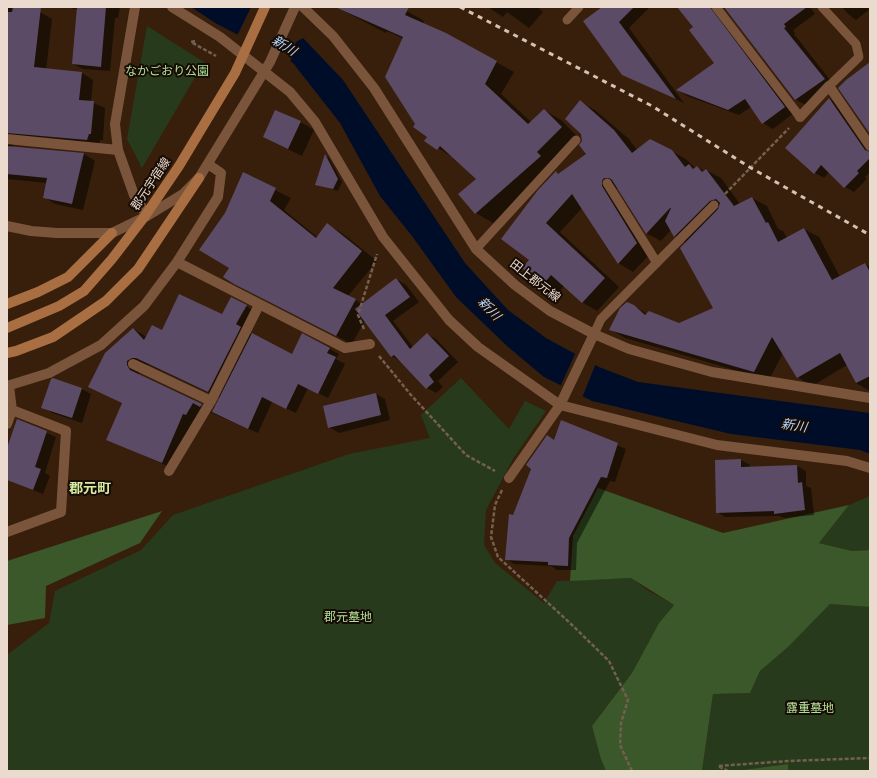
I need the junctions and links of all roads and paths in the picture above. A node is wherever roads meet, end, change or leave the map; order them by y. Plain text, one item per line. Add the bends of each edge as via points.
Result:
1 (135, 7) edge
2 (172, 7) edge
3 (265, 7) edge
4 (295, 7) edge
5 (303, 7) edge
6 (579, 7) edge
7 (716, 7) edge
8 (822, 7) edge
9 (567, 20) dead end
10 (267, 66) junction
11 (829, 86) junction
12 (800, 118) junction
13 (7, 139) edge
14 (576, 140) dead end
15 (870, 146) edge
16 (118, 150) junction
17 (208, 164) junction
18 (199, 178) junction
19 (606, 183) dead end
20 (714, 205) joint
21 (147, 216) junction
22 (7, 226) edge
23 (112, 233) junction
24 (383, 237) junction
25 (476, 249) junction
26 (177, 262) junction
27 (657, 263) junction
28 (7, 304) edge
29 (259, 305) junction
30 (7, 328) edge
31 (594, 334) junction
32 (370, 344) junction
33 (7, 353) edge
34 (133, 364) dead end
35 (8, 386) edge
36 (870, 398) edge
37 (211, 401) junction
38 (560, 405) junction
39 (12, 410) junction
40 (7, 424) edge
41 (870, 468) edge
42 (169, 471) dead end
43 (509, 478) junction
44 (7, 532) edge
45 (870, 758) edge
46 (632, 771) edge
47 (728, 771) edge

1 - 16 street via 115,124
2 - 10 street
3 - 30 street, 郡元宇宿線, bridge via 235,73 145,216 112,259 84,291 59,306
4 - 10 street
5 - 25 street, 田上郡元線 via 333,36 374,88
6 - 9 lane
7 - 12 lane
8 - 11 lane via 856,44 859,57
10 - 17 street
10 - 24 street via 315,122
11 - 12 street
11 - 15 street
12 - 20 path
13 - 16 street
14 - 25 lane
16 - 21 street via 134,195
17 - 18 street
17 - 26 street via 221,173 218,197
18 - 21 street via 183,194
18 - 33 street via 138,269 106,301 53,338
19 - 27 lane
20 - 27 lane
21 - 23 street
22 - 23 street via 57,233
23 - 28 street via 68,277
24 - 32 path via 358,315
24 - 38 street via 449,320 478,347
25 - 31 street, 田上郡元線 via 550,311
26 - 29 street
26 - 35 street via 144,306 102,345 49,373
27 - 31 lane via 601,319
29 - 32 street via 345,348
29 - 37 street
31 - 36 street, 田上郡元線 via 629,349 712,372
31 - 38 street
32 - 43 path via 411,395 466,455
34 - 37 street
35 - 39 street
37 - 42 street
38 - 41 street via 717,445 847,461
38 - 43 street
39 - 40 street
39 - 44 street via 66,431 61,512
43 - 46 path via 495,505 491,537 498,557 609,661 628,700 621,723 620,745
45 - 47 path via 718,766

